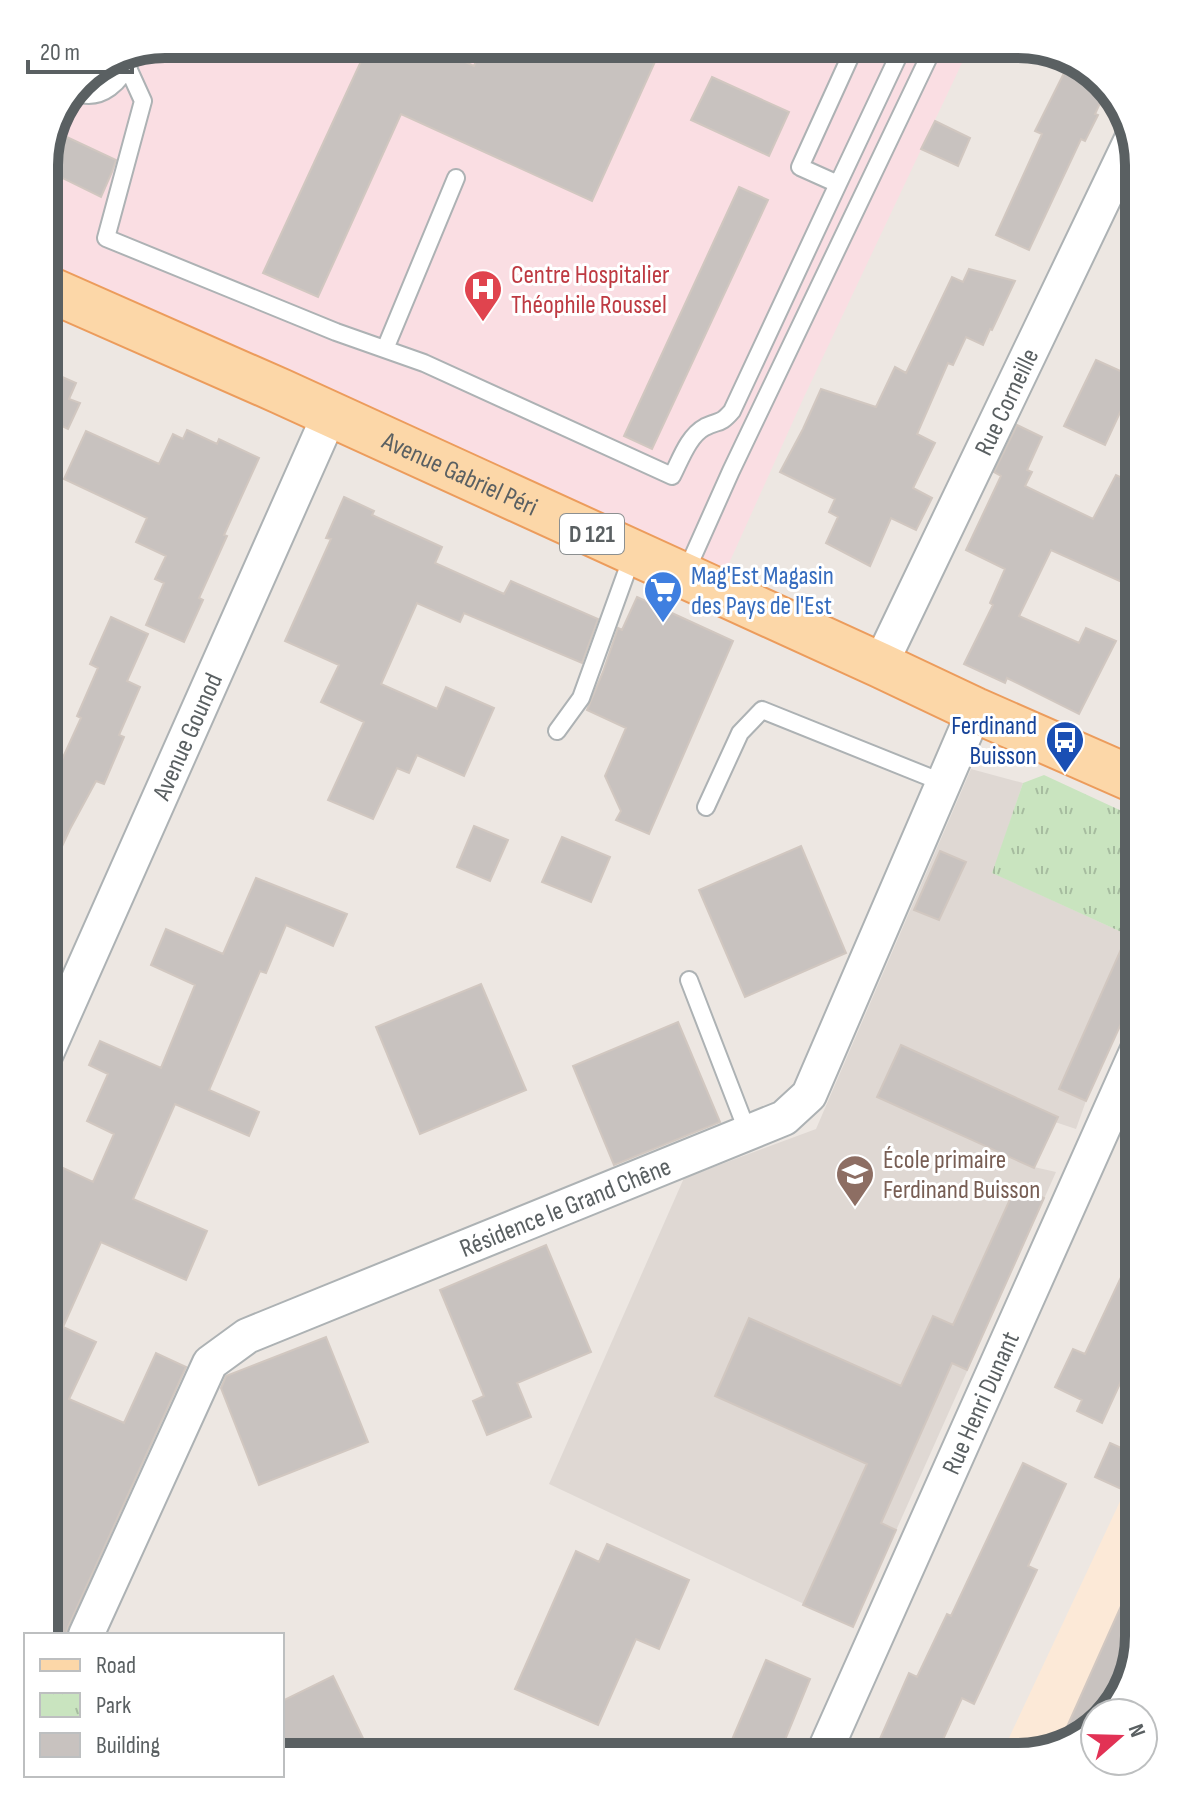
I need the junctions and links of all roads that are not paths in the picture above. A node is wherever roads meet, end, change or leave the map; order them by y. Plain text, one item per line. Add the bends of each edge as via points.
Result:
1 (850, 58) edge
2 (897, 58) edge
3 (928, 58) edge
4 (130, 63) edge
5 (129, 64) edge
6 (85, 95) edge
7 (1124, 155) edge
8 (456, 178) dead end
9 (838, 184) junction
10 (58, 293) edge
11 (385, 349) junction
12 (330, 414) junction
13 (633, 552) junction
14 (684, 575) junction
15 (880, 665) junction
16 (975, 710) junction
17 (557, 731) dead end
18 (1125, 776) edge
19 (944, 783) junction
20 (706, 807) dead end
21 (689, 980) dead end
22 (58, 1026) edge
23 (1125, 1078) edge
24 (748, 1133) junction
25 (87, 1633) edge
26 (828, 1743) edge

1 - 9 lane via 800,167
2 - 9 lane
3 - 14 lane
4 - 11 lane via 143,101 106,238
5 - 6 lane via 109,90
7 - 15 street, Rue Corneille
8 - 11 lane
9 - 11 lane via 732,411 691,440 672,476
10 - 12 main road, Avenue Gabriel Péri / D 121
12 - 13 main road, Avenue Gabriel Péri / D 121
12 - 22 street, Avenue Gounod
13 - 14 main road, Avenue Gabriel Péri / D 121
13 - 17 lane via 581,698
14 - 15 main road, Avenue Gabriel Péri / D 121
15 - 16 main road, Avenue Gabriel Péri / D 121
16 - 18 main road, Avenue Gabriel Péri / D 121
16 - 19 street, Résidence le Grand Chêne
19 - 20 lane via 762,710 740,733
19 - 24 street, Résidence le Grand Chêne via 809,1095 784,1118
21 - 24 lane
23 - 26 street, Rue Henri Dunant
24 - 25 street, Résidence le Grand Chêne via 247,1336 210,1363

